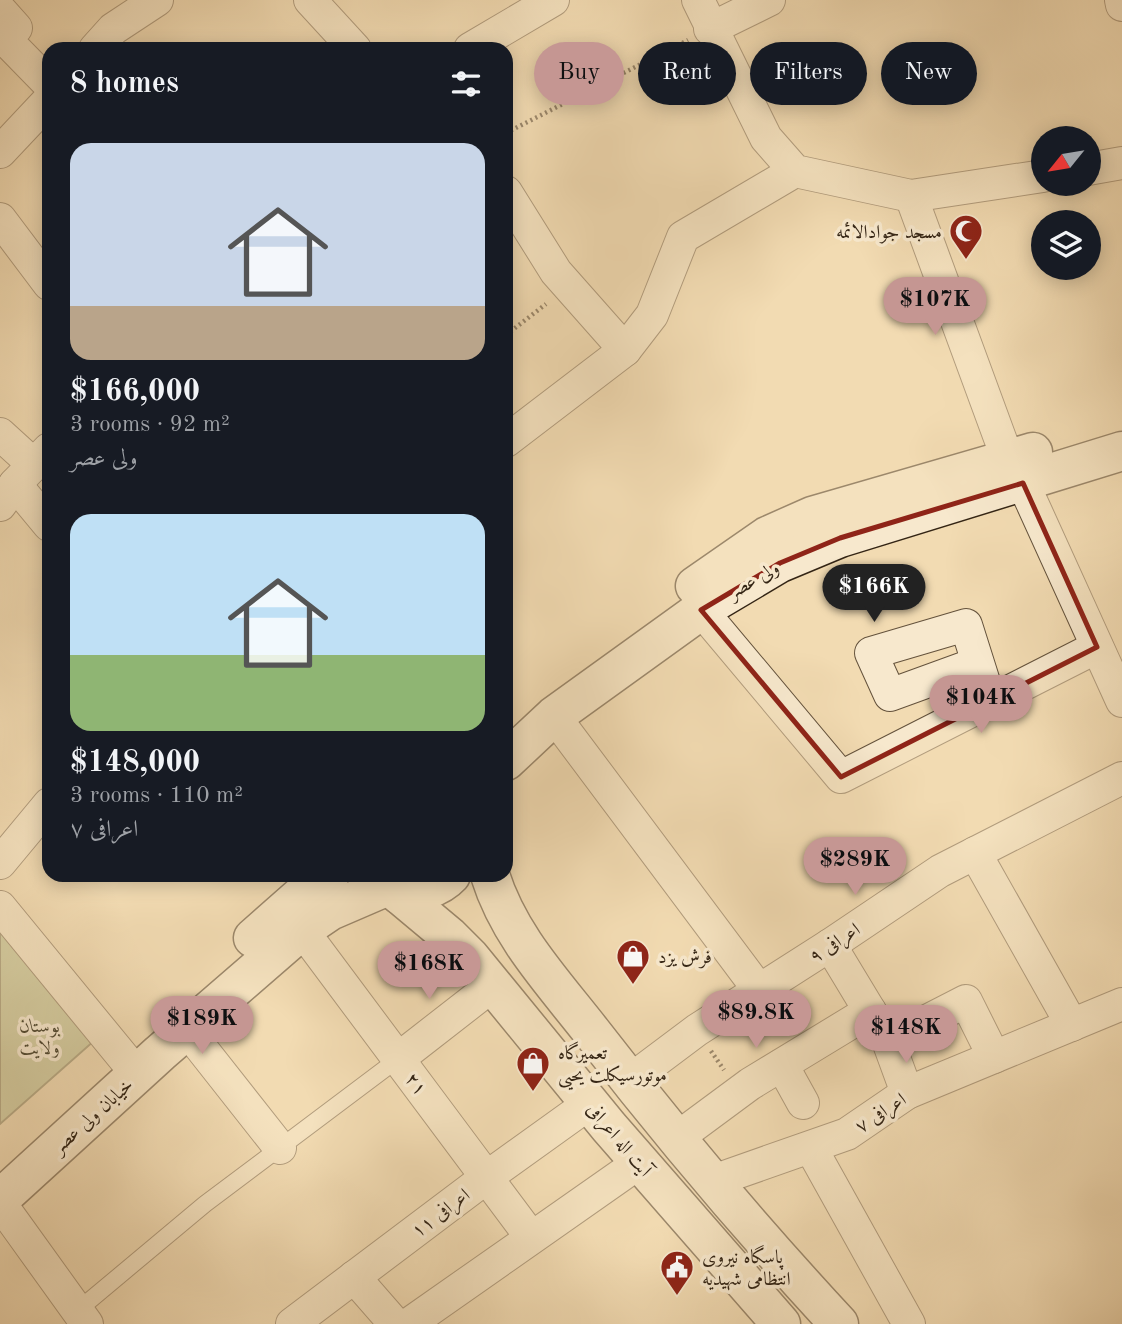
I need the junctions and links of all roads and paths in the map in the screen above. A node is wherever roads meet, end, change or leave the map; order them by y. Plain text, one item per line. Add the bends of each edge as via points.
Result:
1 (157, 0) edge
2 (310, 0) edge
3 (553, 0) edge
4 (698, 0) edge
5 (769, 0) edge
6 (0, 10) edge
7 (710, 29) junction
8 (101, 42) edge
9 (349, 42) edge
10 (482, 42) edge
11 (42, 77) edge
12 (42, 107) edge
13 (513, 129) edge
14 (0, 152) edge
15 (1122, 163) edge
16 (1101, 167) edge
17 (795, 171) junction
18 (1031, 178) edge
19 (911, 196) junction
20 (513, 203) edge
21 (0, 219) edge
22 (42, 275) edge
23 (569, 286) junction
24 (513, 330) edge
25 (625, 349) junction
26 (1122, 426) edge
27 (0, 434) edge
28 (513, 434) edge
29 (1122, 451) edge
30 (1015, 472) junction
31 (24, 476) edge
32 (42, 511) edge
33 (701, 610) junction
34 (1097, 647) junction
35 (978, 663) dead end
36 (990, 701) junction
37 (1122, 701) edge
38 (554, 716) junction
39 (513, 720) edge
40 (513, 754) edge
41 (1122, 778) edge
42 (42, 812) edge
43 (975, 853) junction
44 (0, 863) edge
45 (318, 882) edge
46 (444, 882) edge
47 (493, 882) edge
48 (389, 885) edge
49 (0, 907) edge
50 (506, 918) junction
51 (302, 930) junction
52 (830, 945) junction
53 (481, 971) junction
54 (759, 990) junction
55 (1122, 1004) edge
56 (870, 1011) junction
57 (1072, 1025) junction
58 (187, 1030) junction
59 (697, 1030) junction
60 (888, 1041) junction
61 (994, 1057) junction
62 (398, 1059) junction
63 (129, 1065) junction
64 (782, 1065) junction
65 (629, 1081) junction
66 (739, 1092) junction
67 (907, 1093) junction
68 (590, 1103) junction
69 (803, 1103) dead end
70 (677, 1138) junction
71 (280, 1148) junction
72 (811, 1148) junction
73 (640, 1163) junction
74 (0, 1164) edge
75 (487, 1177) junction
76 (713, 1181) junction
77 (0, 1201) edge
78 (531, 1237) junction
79 (354, 1277) junction
80 (74, 1320) edge
81 (292, 1324) edge
82 (395, 1324) edge
83 (410, 1324) edge
84 (781, 1324) edge
85 (839, 1324) edge
86 (909, 1324) edge

1 - 8 street
2 - 9 street
3 - 10 street
4 - 7 street
5 - 7 street
6 - 11 street via 16,28 4,38
7 - 13 path
7 - 17 street via 766,138
12 - 14 street
15 - 16 street
17 - 19 street
17 - 25 street via 683,237 652,315
18 - 19 street
19 - 30 street
20 - 23 street
21 - 22 street
23 - 24 path
23 - 25 street
25 - 28 street
26 - 30 main road, ولی عصر
27 - 31 street
29 - 30 main road, ولی عصر
30 - 33 main road, ولی عصر via 780,563
30 - 34 street
30 - 39 main road, ولی عصر via 812,516 767,536 568,675
31 - 32 street
33 - 36 street via 841,777
33 - 38 main road, ولی عصر
34 - 36 street
34 - 37 street
35 - 36 street
38 - 40 main road, ولی عصر
38 - 54 street
41 - 43 street, اعرافی ۹
42 - 44 street
43 - 52 street, اعرافی ۹ via 940,871
43 - 57 street
45 - 63 main road, خیابان ولی عصر
46 - 48 main road, خیابان ولی عصر via 426,891
47 - 50 main road
48 - 51 main road, خیابان ولی عصر via 330,911
48 - 53 main road, آیت اله اعرافی via 449,936
49 - 63 street
50 - 53 main road via 483,923 474,933
50 - 65 main road
51 - 58 main road, خیابان ولی عصر
51 - 62 street, ۲۱
52 - 54 street, اعرافی ۹
52 - 56 street
53 - 62 street
53 - 68 main road, آیت اله اعرافی
54 - 59 street, اعرافی ۹
55 - 57 street, اعرافی ۷
56 - 60 street
56 - 64 street
57 - 61 street, اعرافی ۷
58 - 63 main road, خیابان ولی عصر
58 - 71 street
59 - 65 street, اعرافی ۹
59 - 66 path
60 - 61 street via 966,1001
60 - 67 street
61 - 67 street, اعرافی ۷
62 - 71 lane
62 - 75 street, ۲۱
63 - 74 main road, خیابان ولی عصر
63 - 77 main road, خیابان ولی عصر
64 - 66 street
64 - 69 street
65 - 70 main road
66 - 70 street
67 - 72 street, اعرافی ۷ via 847,1134
68 - 73 main road, آیت اله اعرافی
68 - 75 street, اعرافی ۱۱
70 - 76 main road
71 - 80 lane via 205,1204
72 - 76 street, اعرافی ۷
72 - 86 street
73 - 78 street
73 - 84 main road, آیت اله اعرافی
75 - 78 street, ۲۱
75 - 79 street, اعرافی ۱۱
76 - 85 main road
77 - 80 street
78 - 83 street
79 - 81 street, اعرافی ۱۱
79 - 82 street

